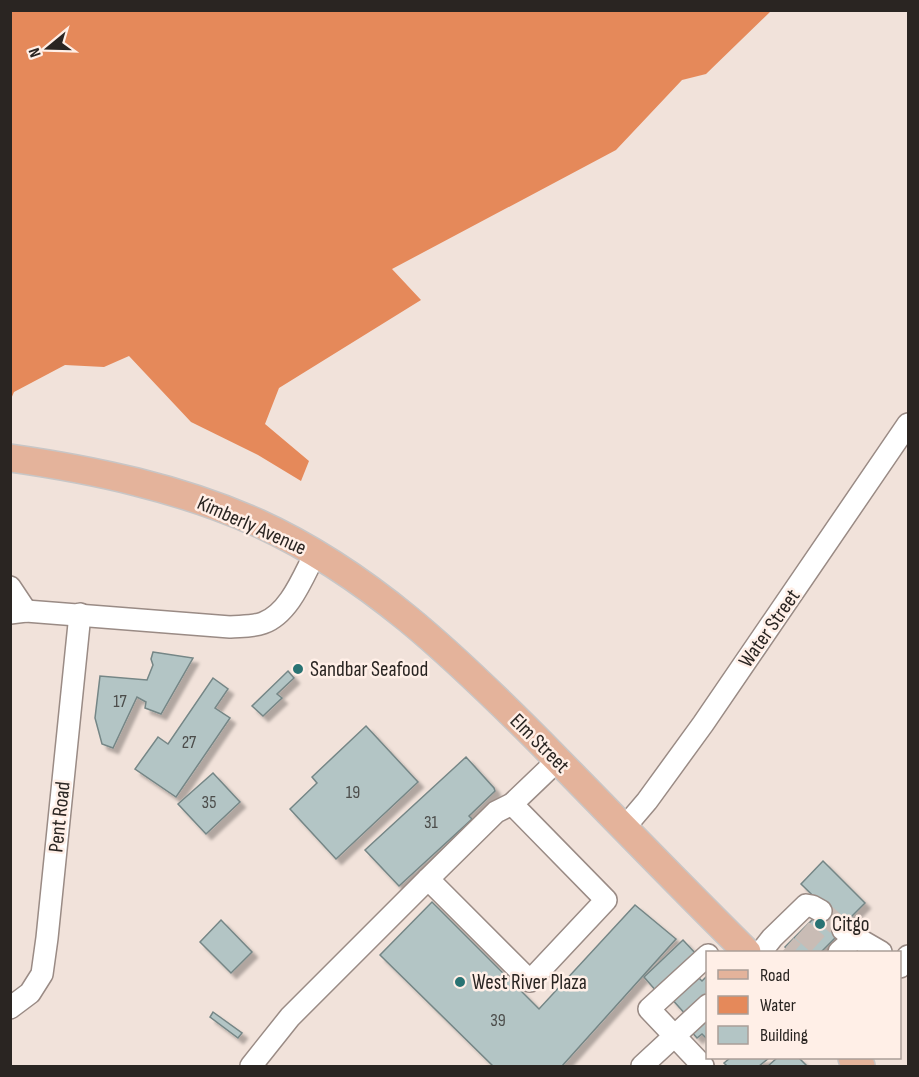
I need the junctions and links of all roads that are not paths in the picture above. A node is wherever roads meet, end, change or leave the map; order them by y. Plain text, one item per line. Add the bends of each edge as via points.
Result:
1 (909, 424) edge
2 (16, 459) edge
3 (315, 554) junction
4 (10, 586) edge
5 (18, 612) edge
6 (80, 614) junction
7 (558, 760) junction
8 (512, 804) junction
9 (624, 828) junction
10 (428, 879) junction
11 (821, 911) dead end
12 (723, 949) edge
13 (762, 951) edge
14 (831, 951) edge
15 (879, 951) edge
16 (706, 963) edge
17 (706, 1007) edge
18 (10, 1008) edge
19 (675, 1036) junction
20 (251, 1066) edge
21 (642, 1066) edge
22 (703, 1066) edge

1 - 9 street, Water Street via 703,724
2 - 3 main road, Kimberly Avenue via 113,476 187,496 259,524
3 - 6 street, Kimberly Avenue via 283,609 272,619 254,626
3 - 7 main road, Elm Street via 364,585 437,642
4 - 5 street, Kimberly Avenue
5 - 6 street, Kimberly Avenue
6 - 18 street, Pent Road via 42,974 30,993
7 - 8 street
7 - 9 main road, Elm Street
8 - 10 street via 496,812
8 - 10 street via 606,900 530,981
9 - 12 main road, Elm Street
10 - 20 street via 290,1017
11 - 13 street via 806,905 789,933
14 - 15 street via 849,934
16 - 19 street via 649,1010
17 - 19 street
19 - 21 street
19 - 22 street

